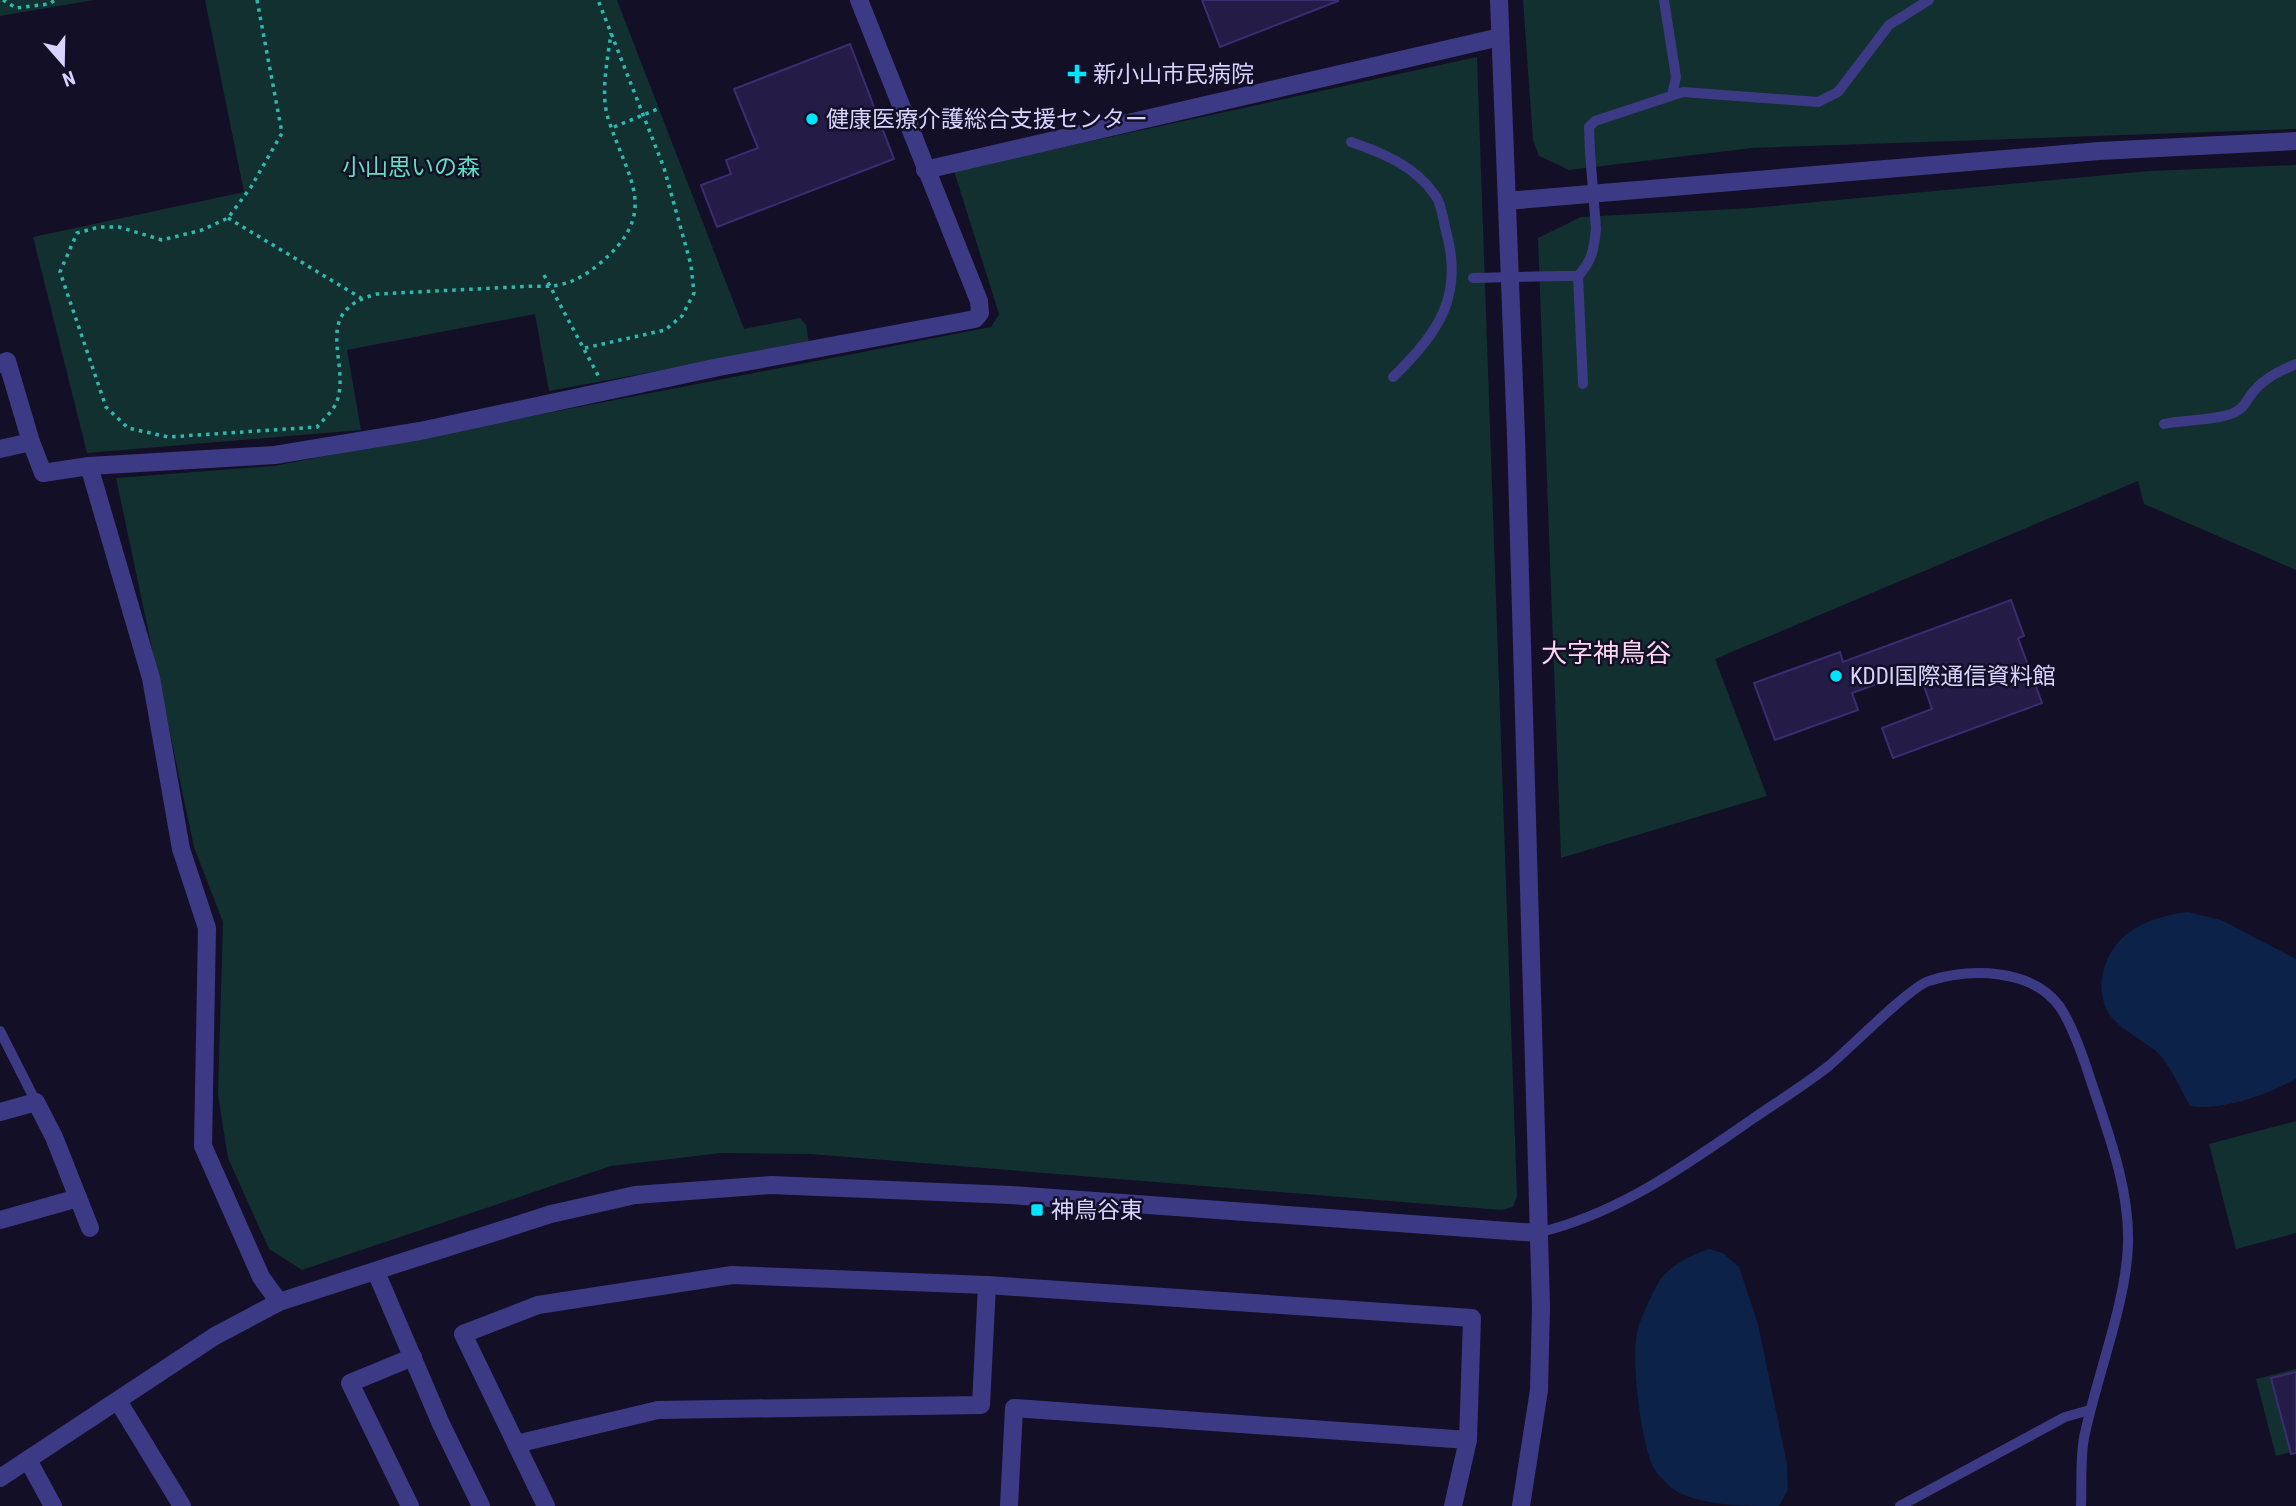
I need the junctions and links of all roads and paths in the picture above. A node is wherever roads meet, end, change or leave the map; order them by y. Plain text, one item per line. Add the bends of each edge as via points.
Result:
1 (3, 0) edge
2 (55, 0) edge
3 (257, 0) edge
4 (598, 0) edge
5 (859, 0) edge
6 (1499, 0) edge
7 (1664, 0) edge
8 (1929, 0) edge
9 (611, 33) junction
10 (1500, 37) junction
11 (1672, 95) junction
12 (660, 108) dead end
13 (643, 115) junction
14 (613, 127) junction
15 (2296, 141) edge
16 (1351, 142) dead end
17 (925, 170) junction
18 (1507, 201) junction
19 (228, 218) junction
20 (544, 275) dead end
21 (1577, 276) junction
22 (1454, 277) junction
23 (550, 287) junction
24 (361, 299) junction
25 (585, 348) junction
26 (0, 363) edge
27 (2296, 364) edge
28 (1393, 377) dead end
29 (601, 382) dead end
30 (1583, 384) dead end
31 (2164, 424) dead end
32 (31, 442) junction
33 (0, 449) edge
34 (89, 466) junction
35 (0, 1031) edge
36 (36, 1102) junction
37 (0, 1112) edge
38 (78, 1198) junction
39 (0, 1220) edge
40 (90, 1228) dead end
41 (1537, 1233) junction
42 (376, 1272) junction
43 (987, 1285) junction
44 (279, 1302) junction
45 (412, 1357) junction
46 (118, 1401) junction
47 (2090, 1410) junction
48 (1468, 1440) junction
49 (516, 1444) junction
50 (27, 1460) junction
51 (0, 1478) edge
52 (53, 1506) edge
53 (182, 1506) edge
54 (411, 1506) edge
55 (481, 1506) edge
56 (546, 1506) edge
57 (1009, 1506) edge
58 (1453, 1506) edge
59 (1521, 1506) edge
60 (1900, 1506) edge
61 (2081, 1506) edge

1 - 2 path via 16,8
3 - 19 path via 282,133
4 - 9 path
5 - 17 street
6 - 10 street
7 - 11 lane via 1676,77
8 - 11 lane via 1889,25 1838,92 1818,102 1683,92
9 - 13 path
9 - 14 path via 606,84
10 - 17 street
10 - 18 street
11 - 21 lane, bridge via 1589,127 1596,229 1594,253
12 - 13 path
13 - 14 path
13 - 25 path via 674,200 694,293 682,316 665,330
14 - 23 path via 633,187 635,215 630,232 583,278
15 - 18 street via 2099,151
16 - 22 lane via 1389,155 1437,197
17 - 34 street via 979,301 975,320 719,367 420,431 275,455
18 - 41 street
19 - 24 path
19 - 24 path via 162,240 99,227 77,233 72,243 61,280 106,407 128,428 168,437 317,427 337,403 337,328
20 - 23 path
21 - 22 lane, bridge
21 - 30 lane
22 - 28 lane via 1439,323 1423,349
23 - 24 path via 390,293
23 - 25 path
25 - 29 path
26 - 32 street via 7,362
27 - 31 lane via 2271,375 2231,414
32 - 33 street
32 - 34 street via 43,473
34 - 44 street via 150,678 181,849 206,928 203,1146 261,1276
35 - 36 lane
36 - 37 street
36 - 38 street
38 - 39 street
38 - 40 street
41 - 42 street via 1011,1195 771,1185 635,1195 551,1214
41 - 47 lane via 1576,1223 1630,1199 1696,1157 1827,1067 1926,981 1977,972 2019,979 2042,989 2071,1028 2114,1151 2124,1197 2128,1245
41 - 59 street via 1539,1390
42 - 44 street
42 - 45 street
43 - 48 street via 1472,1318
43 - 49 street via 981,1405 659,1410
43 - 49 street via 732,1275 538,1305 463,1334
44 - 46 street via 247,1317
45 - 54 street via 350,1383
45 - 55 street
46 - 50 street
46 - 53 street
47 - 60 lane via 2065,1417
47 - 61 lane via 2083,1442
48 - 57 street via 1014,1408
48 - 58 street
49 - 56 street
50 - 51 street
50 - 52 street

